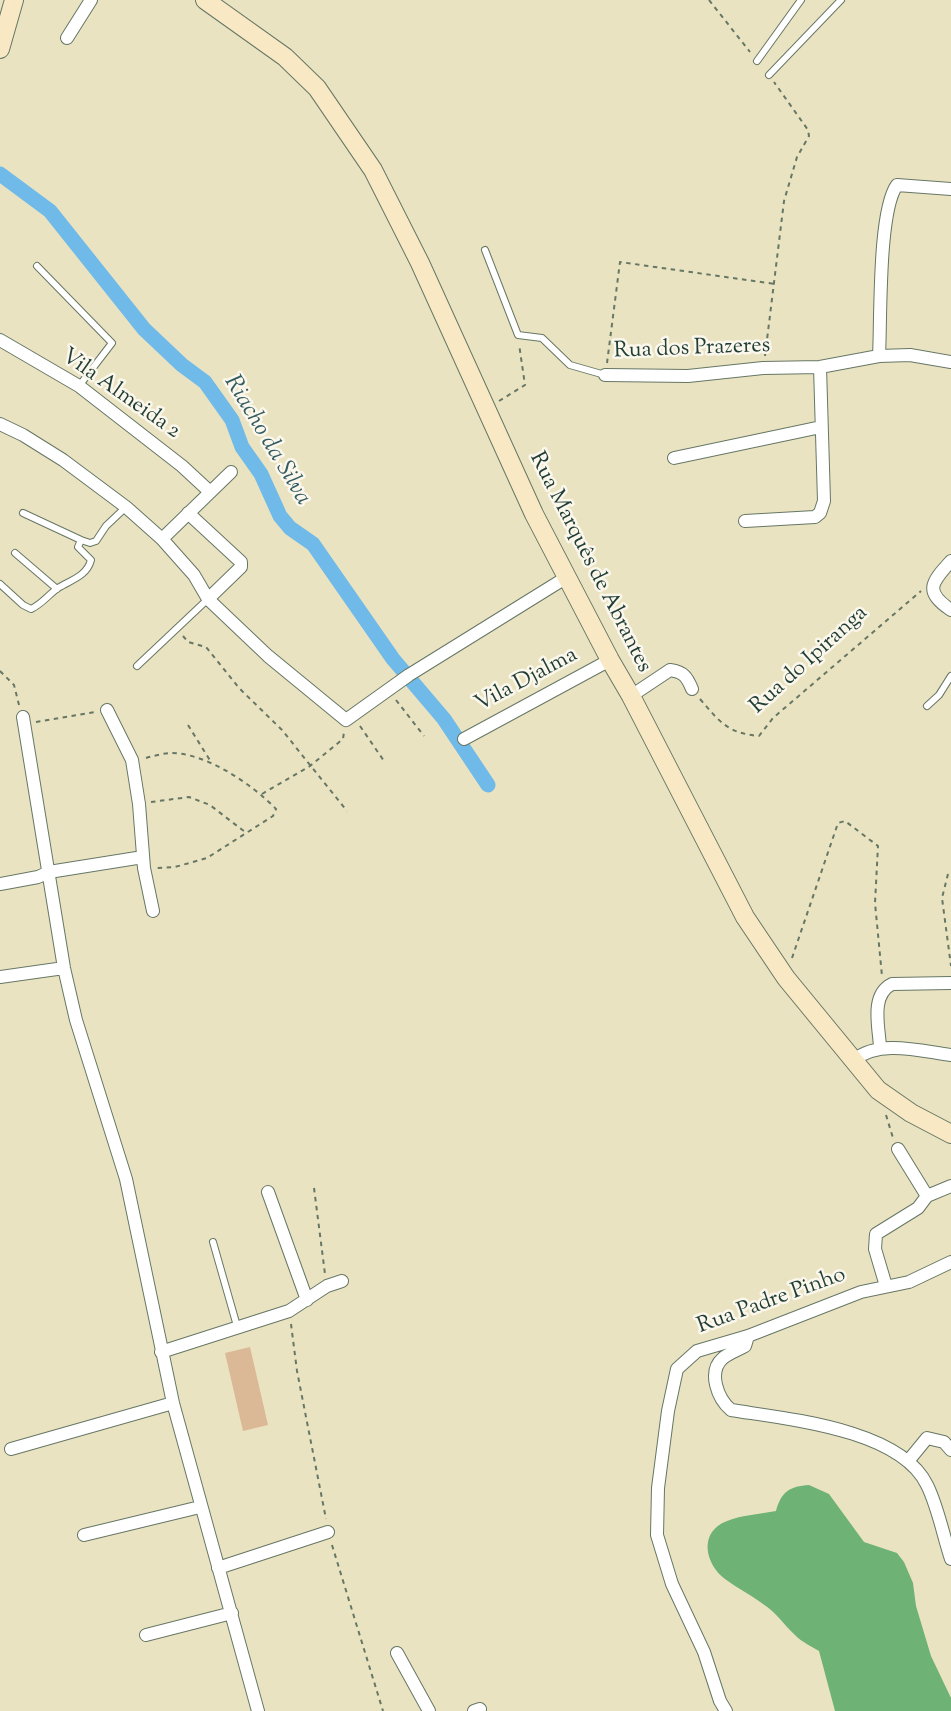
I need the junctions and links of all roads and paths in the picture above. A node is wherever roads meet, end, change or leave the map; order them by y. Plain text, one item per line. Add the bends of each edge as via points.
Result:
1 (14, 0) edge
2 (91, 0) edge
3 (205, 0) edge
4 (709, 0) edge
5 (801, 0) edge
6 (841, 0) edge
7 (67, 38) dead end
8 (0, 50) edge
9 (757, 61) joint
10 (770, 75) joint
11 (951, 189) edge
12 (485, 250) dead end
13 (37, 266) dead end
14 (774, 284) junction
15 (518, 335) junction
16 (0, 340) edge
17 (879, 356) junction
18 (951, 362) edge
19 (820, 367) junction
20 (763, 368) junction
21 (605, 375) junction
22 (79, 386) junction
23 (486, 408) junction
24 (0, 424) edge
25 (821, 427) junction
26 (674, 458) dead end
27 (231, 472) dead end
28 (209, 491) junction
29 (126, 507) junction
30 (23, 513) dead end
31 (188, 513) junction
32 (745, 521) dead end
33 (162, 539) junction
34 (81, 540) junction
35 (15, 553) dead end
36 (951, 561) edge
37 (567, 577) junction
38 (933, 580) junction
39 (0, 584) edge
40 (57, 589) junction
41 (208, 599) junction
42 (951, 610) edge
43 (176, 629) junction
44 (610, 660) junction
45 (137, 666) dead end
46 (0, 671) edge
47 (951, 676) edge
48 (392, 688) junction
49 (692, 689) joint
50 (631, 696) junction
51 (927, 706) dead end
52 (107, 710) joint
53 (23, 717) junction
54 (349, 718) junction
55 (188, 725) dead end
56 (424, 736) dead end
57 (464, 739) dead end
58 (132, 760) junction
59 (384, 761) dead end
60 (211, 762) junction
61 (310, 766) junction
62 (262, 794) junction
63 (139, 804) junction
64 (347, 811) dead end
65 (246, 832) junction
66 (144, 863) junction
67 (49, 872) junction
68 (948, 874) dead end
69 (0, 884) edge
70 (153, 911) dead end
71 (796, 944) dead end
72 (951, 966) edge
73 (64, 968) junction
74 (0, 977) edge
75 (951, 982) edge
76 (885, 987) junction
77 (880, 1047) junction
78 (951, 1055) edge
79 (854, 1060) junction
80 (878, 1090) junction
81 (951, 1134) edge
82 (898, 1149) joint
83 (951, 1186) edge
84 (314, 1188) dead end
85 (268, 1192) dead end
86 (927, 1196) junction
87 (213, 1242) dead end
88 (951, 1262) edge
89 (342, 1281) dead end
90 (327, 1286) junction
91 (886, 1287) junction
92 (307, 1300) junction
93 (289, 1311) junction
94 (237, 1326) junction
95 (748, 1336) junction
96 (161, 1352) junction
97 (172, 1403) junction
98 (11, 1449) dead end
99 (951, 1450) edge
100 (909, 1460) junction
101 (200, 1507) junction
102 (328, 1532) junction
103 (84, 1535) dead end
104 (951, 1559) edge
105 (218, 1568) junction
106 (232, 1613) junction
107 (146, 1635) dead end
108 (397, 1653) dead end
109 (258, 1711) edge
110 (383, 1711) edge
111 (429, 1711) edge
112 (726, 1711) edge

1 - 8 street
2 - 7 street
3 - 23 street, Rua Marquês de Abrantes via 285,57 317,88 342,122 373,170 415,252
4 - 9 path
5 - 9 lane
6 - 10 lane
10 - 14 path via 809,136 797,157 784,201
11 - 17 street via 897,185 886,224
12 - 15 lane
13 - 22 lane via 112,343
14 - 20 path
14 - 21 path via 620,262
15 - 21 lane, Rua dos Prazeres via 542,338 570,365
15 - 23 path via 525,385
16 - 22 street, Vila Almeida 2
17 - 18 street, Rua dos Prazeres via 910,355
17 - 19 street, Rua dos Prazeres
19 - 20 street, Rua dos Prazeres
19 - 25 street
20 - 21 street, Rua dos Prazeres via 688,375
22 - 28 street, Vila Almeida 2
23 - 37 street, Rua Marquês de Abrantes
24 - 29 street via 63,460
25 - 26 street
25 - 32 street via 824,501 820,513 815,517
27 - 28 street
28 - 31 street
29 - 33 street
29 - 34 lane via 96,541
30 - 34 lane
31 - 33 street
31 - 41 street via 241,562 241,567
33 - 41 street via 194,575
34 - 40 lane via 78,547 91,560 89,566
35 - 40 lane
36 - 38 street
37 - 44 street, Rua Marquês de Abrantes
37 - 48 street
38 - 42 street via 933,592 939,602
38 - 49 path, Rua do Ipiranga via 773,718 759,736 738,734 717,719
39 - 40 lane via 31,609
41 - 43 lane
41 - 54 street via 267,656
43 - 45 lane
43 - 61 path via 189,642 206,647
44 - 50 street, Rua Marquês de Abrantes
44 - 57 street, Vila Djalma
46 - 53 path via 14,686
47 - 51 lane
48 - 54 street
48 - 56 path
49 - 50 street via 688,678 670,670
50 - 79 street, Rua Marquês de Abrantes via 745,917 786,978
52 - 53 path via 53,721 34,722
52 - 58 street
53 - 67 street
54 - 59 path
54 - 61 path via 343,739
55 - 60 path
58 - 60 path via 171,753
58 - 63 street
60 - 62 path
61 - 62 path
61 - 64 path
62 - 65 path via 276,809 273,816
63 - 65 path via 189,797 210,805
63 - 66 street
65 - 66 path via 207,858 175,867
66 - 67 street
66 - 70 street
67 - 69 street
67 - 73 street
68 - 72 path via 942,898
71 - 76 path via 838,824 845,821 878,846 875,903
73 - 74 street
73 - 96 street via 76,1020 126,1179
75 - 76 street
76 - 77 street via 880,994 878,1013
77 - 78 street
77 - 79 street via 864,1051
79 - 80 street, Rua Marquês de Abrantes
80 - 81 street, Rua Marquês de Abrantes
80 - 82 path
82 - 86 street
83 - 86 street
84 - 90 path
85 - 92 street
86 - 91 street via 918,1208 876,1234 875,1249
87 - 94 lane
88 - 91 street, Rua Padre Pinho via 909,1282
89 - 90 street
90 - 92 street
91 - 95 street, Rua Padre Pinho via 861,1292
92 - 93 street
93 - 94 street
93 - 102 path
94 - 96 street
95 - 100 street via 745,1346 723,1358 716,1367 716,1387 731,1410 835,1427
95 - 112 street, Rua Padre Pinho via 697,1351 677,1369 658,1488 657,1535 672,1584
96 - 97 street
97 - 98 street
97 - 101 street
99 - 100 street via 944,1442 927,1438
100 - 104 street via 927,1485
101 - 103 street
101 - 105 street
102 - 105 street
102 - 110 path
105 - 106 street
106 - 107 street
106 - 109 street
108 - 111 street

